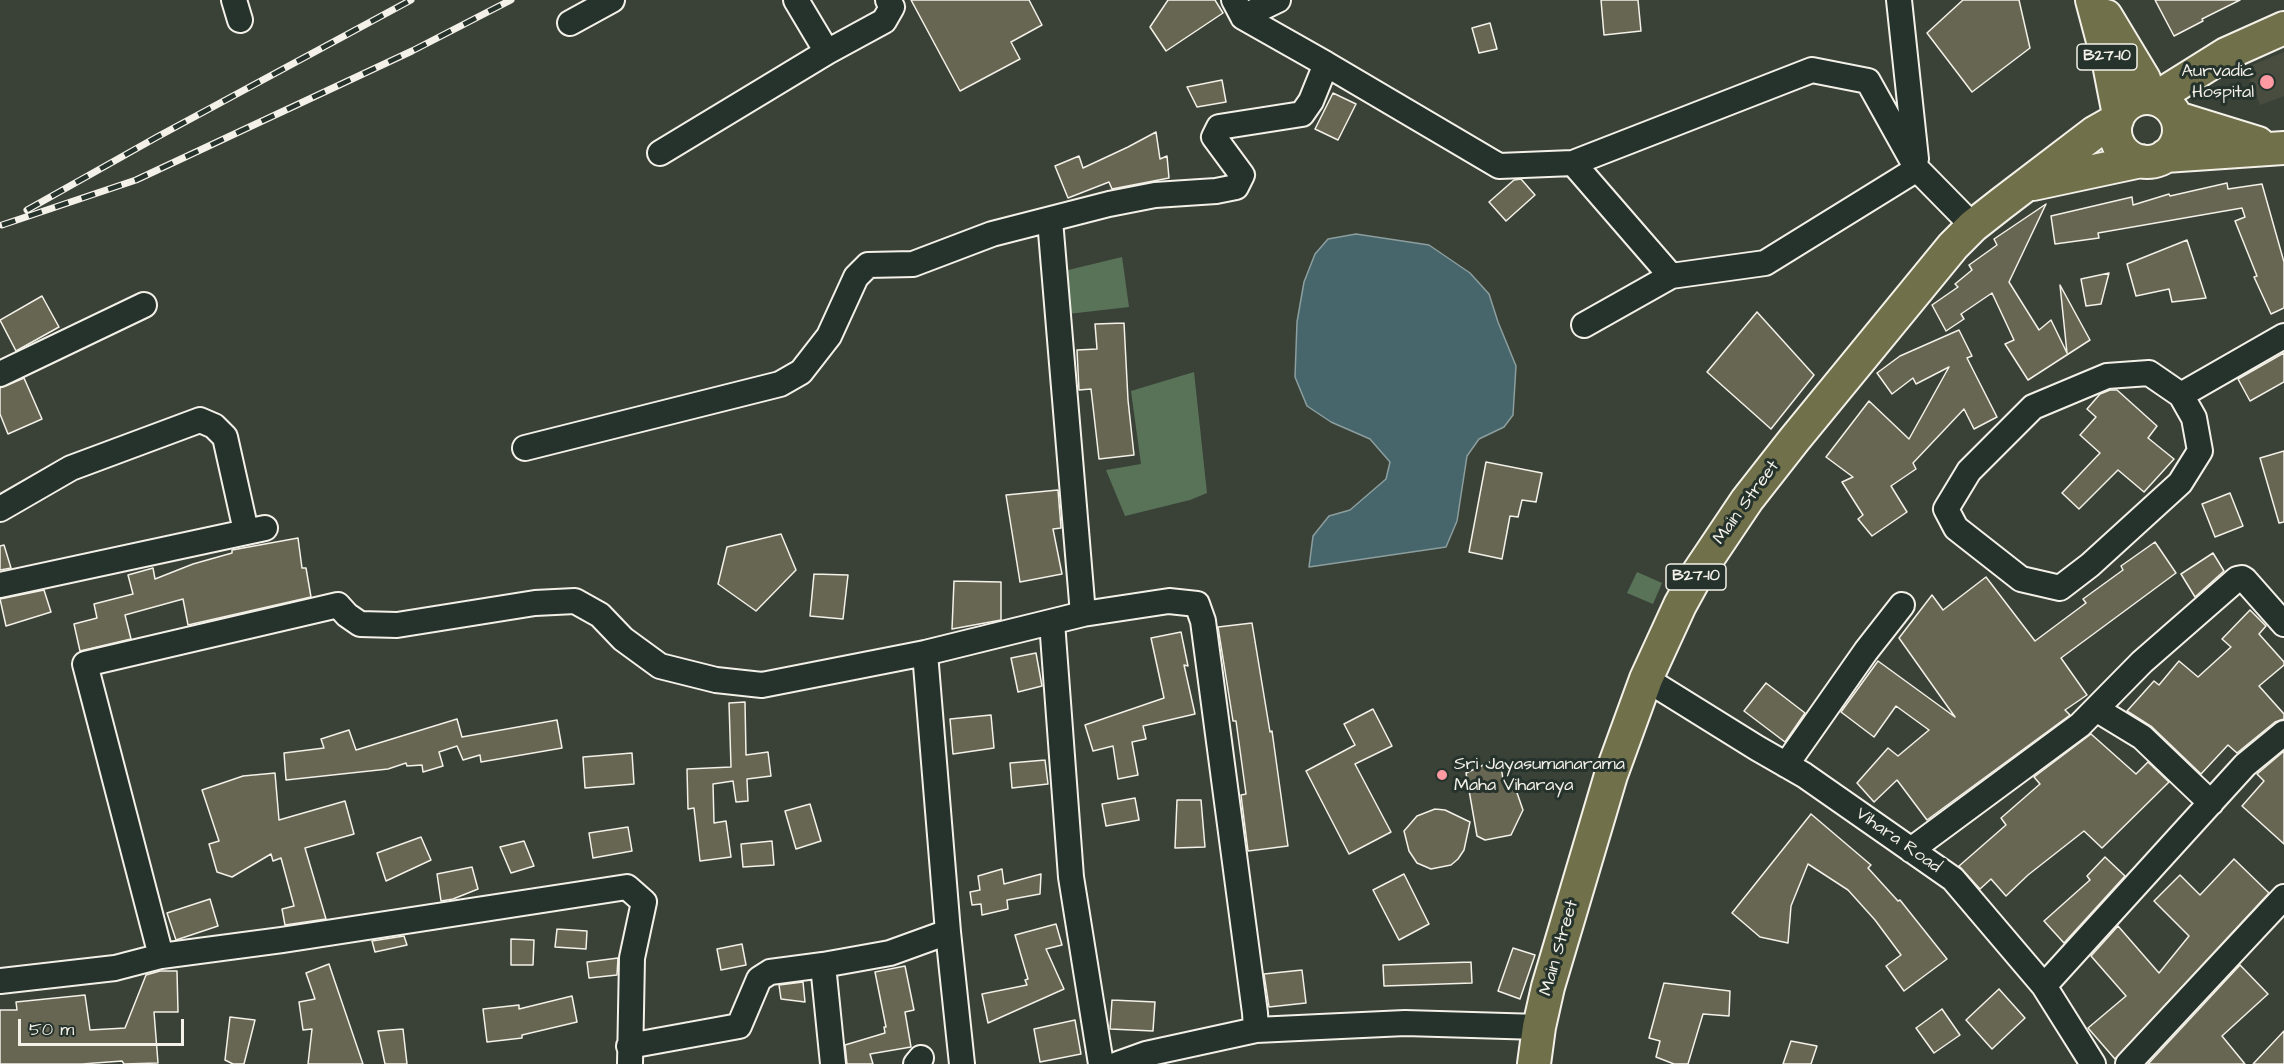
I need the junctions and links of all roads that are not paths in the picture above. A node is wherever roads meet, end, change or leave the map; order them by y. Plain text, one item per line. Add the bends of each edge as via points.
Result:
1 (612, 0) edge
2 (795, 0) edge
3 (888, 0) edge
4 (1278, 0) edge
5 (1899, 0) edge
6 (2094, 0) edge
7 (1238, 8) edge
8 (570, 23) dead end
9 (2284, 28) edge
10 (827, 52) junction
11 (1326, 64) junction
12 (2164, 107) junction
13 (2118, 118) junction
14 (660, 153) dead end
15 (2282, 155) edge
16 (2153, 159) junction
17 (1573, 163) junction
18 (1917, 169) junction
19 (2026, 185) junction
20 (1050, 220) junction
21 (1973, 226) junction
22 (1671, 276) junction
23 (144, 305) dead end
24 (1584, 325) dead end
25 (2284, 336) edge
26 (0, 374) edge
27 (2181, 395) junction
28 (525, 448) dead end
29 (0, 509) edge
30 (0, 585) edge
31 (1902, 605) dead end
32 (1083, 614) junction
33 (1052, 622) junction
34 (2284, 624) edge
35 (925, 653) junction
36 (1646, 679) junction
37 (2096, 709) junction
38 (2284, 733) edge
39 (1786, 765) junction
40 (2211, 803) junction
41 (1911, 850) junction
42 (2284, 897) edge
43 (948, 932) junction
44 (161, 956) junction
45 (823, 965) junction
46 (0, 981) edge
47 (2044, 986) junction
48 (1539, 1028) junction
49 (1256, 1030) junction
50 (629, 1055) edge
51 (833, 1064) edge
52 (962, 1064) edge
53 (1101, 1064) edge
54 (1118, 1064) edge
55 (1534, 1064) edge
56 (2093, 1064) edge
57 (2128, 1064) edge

1 - 8 street
2 - 10 street
3 - 10 street via 892,7 884,21
4 - 7 street
5 - 18 street
6 - 12 main road, B27-10
6 - 13 main road, B27-10
7 - 11 street
9 - 12 main road via 2226,54
10 - 14 street
11 - 17 street via 1499,166
11 - 20 street via 1302,114 1219,128 1214,137 1242,175 1236,187 1155,195
12 - 13 main road via 2132,102
12 - 15 main road
12 - 16 main road via 2178,135 2171,151
13 - 16 main road via 2115,129 2119,146 2125,153
13 - 19 main road, Main Street / B27-10
15 - 16 main road, Main Street
16 - 19 main road, Main Street / B27-10
17 - 18 street via 1812,70 1868,81
17 - 22 street
18 - 21 street
18 - 22 street via 1766,263
19 - 21 main road, Main Street / B27-10
20 - 28 street via 992,234 913,264 868,265 856,277 829,336 801,372 780,384
20 - 32 street
21 - 36 main road, Main Street / B27-10 via 1889,323 1747,500 1680,605
22 - 24 street
23 - 26 street
25 - 27 street
27 - 27 street via 2149,373 2107,376 2033,407 1969,471 1946,509 1956,528 2020,579 2060,588 2180,483 2200,451 2194,418
29 - 30 street via 71,468 200,420 225,437 255,530
31 - 39 street
32 - 33 street
32 - 49 street via 1169,601 1197,604 1205,633
33 - 35 street
33 - 53 street via 1071,877
34 - 37 street via 2245,580 2237,579 2142,662
35 - 43 street
35 - 44 street via 762,685 716,680 660,666 623,639 600,615 575,601 535,603 397,625 360,624 338,605 85,664
36 - 39 street, Vihara Road
36 - 48 main road, Main Street / B27-10 via 1598,818
37 - 40 street via 2142,738
37 - 41 street via 2080,725
38 - 40 street via 2245,765
39 - 41 street, Vihara Road
40 - 47 street
41 - 47 street, Vihara Road via 1953,879
42 - 57 street
43 - 45 street via 890,952
43 - 52 street
44 - 46 street via 115,968
44 - 50 street via 627,887 644,902 632,958
45 - 50 street via 770,972 759,979 739,1026
45 - 51 street
47 - 56 street, Vihara Road
48 - 49 street via 1406,1023
48 - 55 main road, Main Street / B27-10
49 - 54 street via 1146,1054

